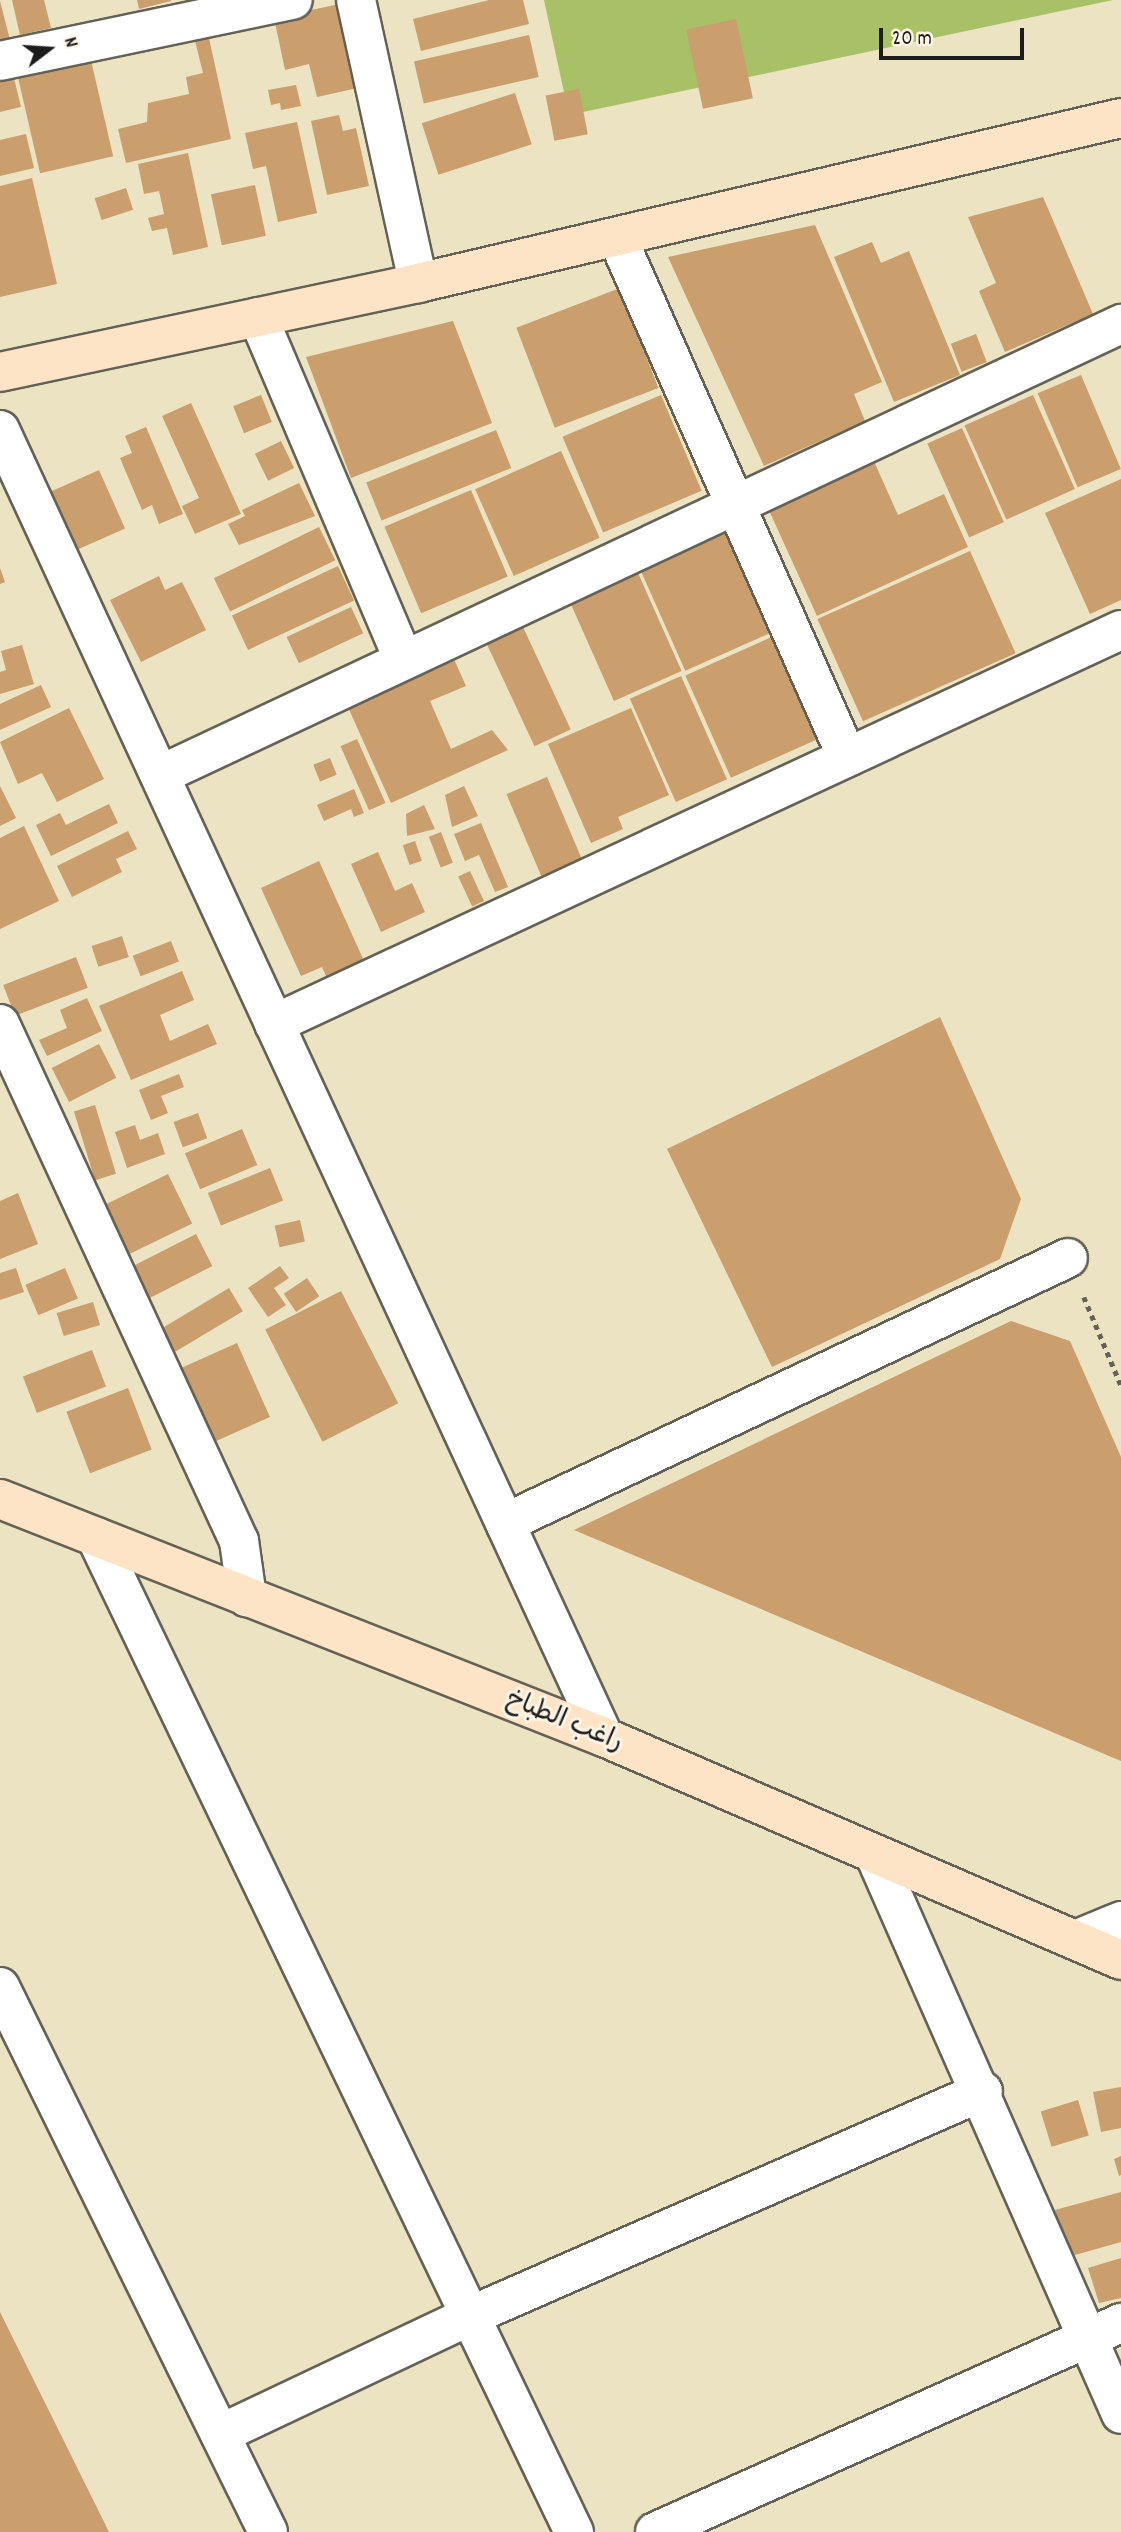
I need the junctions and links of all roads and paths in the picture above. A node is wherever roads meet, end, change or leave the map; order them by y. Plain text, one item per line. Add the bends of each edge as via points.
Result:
1 (293, 0) edge
2 (356, 0) edge
3 (0, 61) edge
4 (1121, 118) edge
5 (617, 237) junction
6 (418, 283) junction
7 (258, 317) junction
8 (1121, 324) edge
9 (0, 372) edge
10 (0, 430) edge
11 (734, 502) junction
12 (1121, 630) edge
13 (404, 659) junction
14 (847, 757) junction
15 (160, 775) junction
16 (0, 1024) edge
17 (275, 1024) junction
18 (1068, 1258) joint
19 (1121, 1385) edge
20 (0, 1499) edge
21 (505, 1523) junction
22 (96, 1537) junction
23 (247, 1597) junction
24 (604, 1737) junction
25 (877, 1860) junction
26 (1121, 1921) edge
27 (1074, 1940) junction
28 (1121, 1960) edge
29 (0, 1987) edge
30 (983, 2091) junction
31 (470, 2316) junction
32 (1121, 2323) edge
33 (1087, 2341) junction
34 (1121, 2414) edge
35 (220, 2434) junction
36 (268, 2532) edge
37 (574, 2532) edge
38 (655, 2532) edge

1 - 3 street
2 - 6 street
4 - 5 main road
5 - 6 main road
5 - 11 street
6 - 7 main road
7 - 9 main road
7 - 13 street
8 - 11 street
10 - 15 street
11 - 13 street
11 - 14 street
12 - 14 street
13 - 15 street
14 - 17 street
15 - 17 street
16 - 23 street via 239,1541
17 - 21 street
18 - 19 path
18 - 21 street
20 - 22 main road, راغب الطباخ
21 - 24 street
22 - 23 main road, راغب الطباخ
22 - 31 street
23 - 24 main road, راغب الطباخ
24 - 25 main road, راغب الطباخ
25 - 27 main road, راغب الطباخ
25 - 30 street
26 - 27 street
27 - 28 main road, راغب الطباخ
29 - 35 street
30 - 31 street
30 - 33 street
31 - 35 street
31 - 37 street
32 - 33 street
33 - 34 street
33 - 38 street
35 - 36 street

